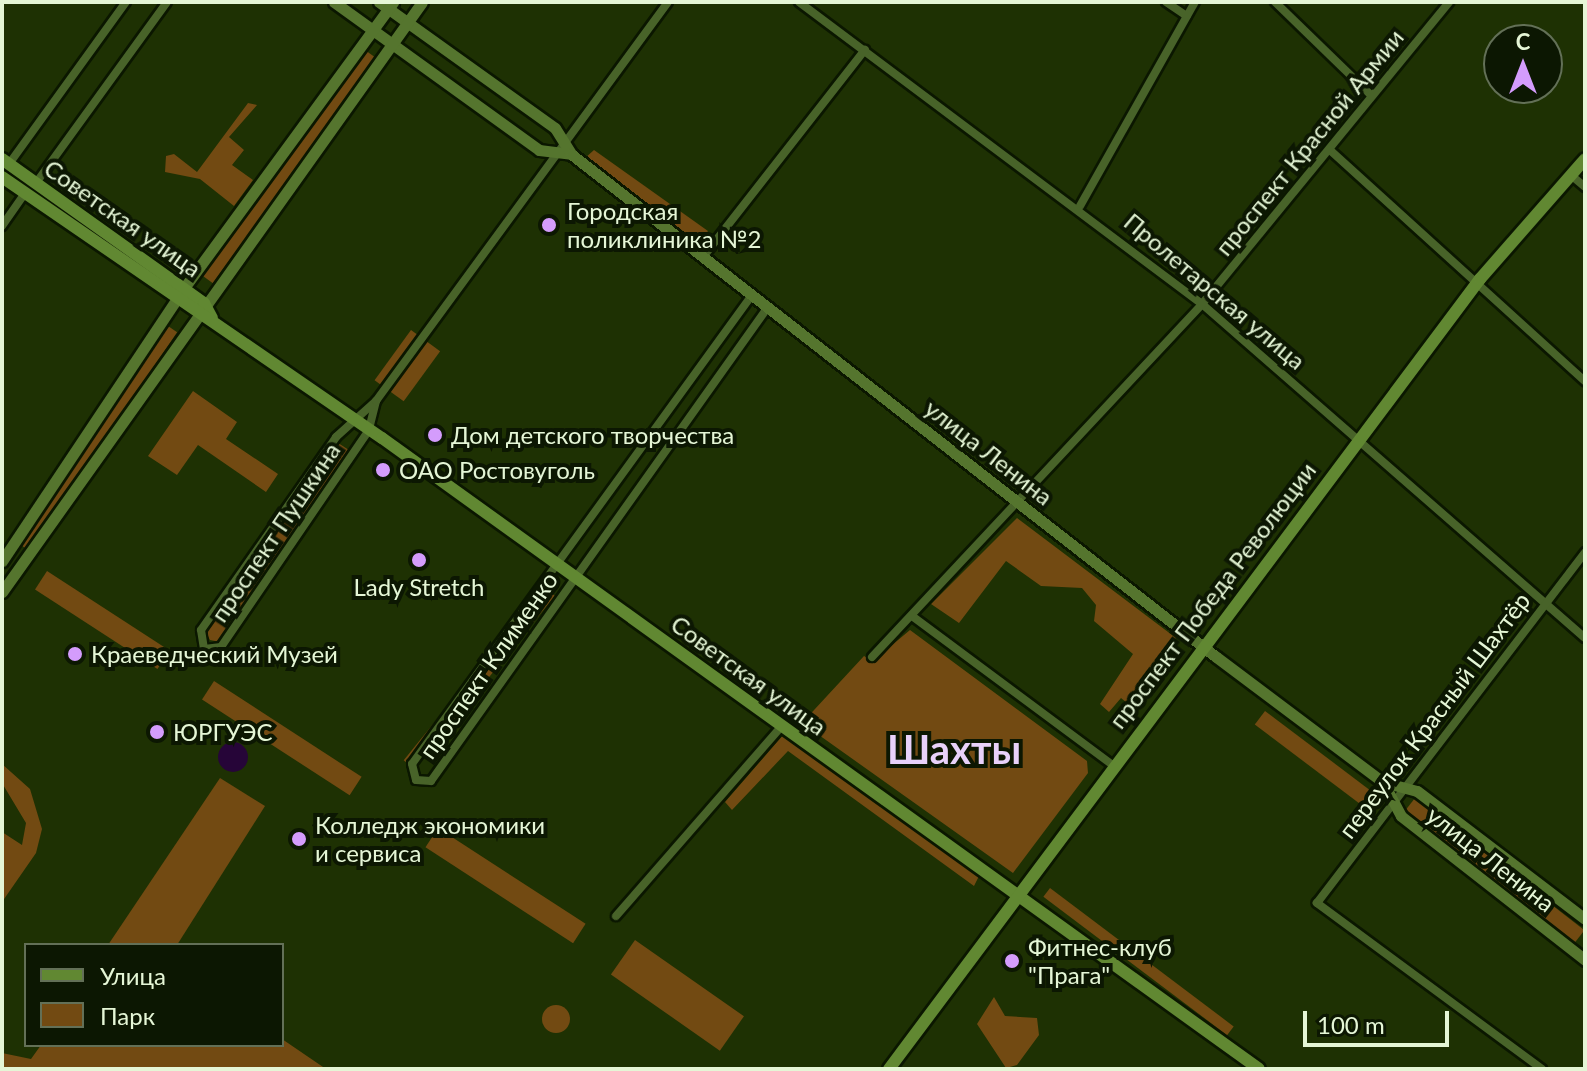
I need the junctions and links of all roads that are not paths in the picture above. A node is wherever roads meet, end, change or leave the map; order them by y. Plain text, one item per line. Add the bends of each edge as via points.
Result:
1 (126, 2) edge
2 (167, 2) edge
3 (334, 2) edge
4 (422, 2) edge
5 (668, 2) edge
6 (799, 2) edge
7 (1166, 2) edge
8 (1195, 2) edge
9 (1275, 2) edge
10 (1449, 2) edge
11 (387, 4) edge
12 (1187, 16) junction
13 (407, 22) junction
14 (373, 30) junction
15 (391, 44) junction
16 (865, 50) junction
17 (1371, 95) junction
18 (569, 148) junction
19 (1331, 151) junction
20 (557, 155) junction
21 (1585, 159) edge
22 (5, 161) edge
23 (1572, 176) junction
24 (2, 177) edge
25 (36, 183) junction
26 (1585, 187) edge
27 (25, 193) junction
28 (1080, 206) junction
29 (2, 226) edge
30 (703, 257) junction
31 (1480, 279) junction
32 (184, 288) junction
33 (752, 295) junction
34 (175, 302) junction
35 (204, 303) junction
36 (1202, 304) junction
37 (768, 307) junction
38 (195, 315) junction
39 (212, 318) junction
40 (1585, 381) edge
41 (376, 401) junction
42 (351, 416) junction
43 (369, 430) junction
44 (1360, 438) junction
45 (1016, 501) junction
46 (1585, 552) edge
47 (3, 557) edge
48 (555, 562) junction
49 (21, 566) junction
50 (575, 576) junction
51 (2, 592) edge
52 (1546, 600) junction
53 (912, 616) junction
54 (1585, 638) edge
55 (1201, 645) junction
56 (872, 657) dead end
57 (782, 726) junction
58 (1111, 764) junction
59 (1383, 782) junction
60 (1405, 785) junction
61 (1392, 804) junction
62 (1017, 891) junction
63 (616, 916) dead end
64 (1585, 919) edge
65 (1585, 960) edge
66 (889, 1069) edge
67 (1259, 1069) edge
68 (1542, 1069) edge

1 - 22 street
2 - 25 street
3 - 14 main road
4 - 13 main road
5 - 18 street
6 - 16 street, Пролетарская улица
7 - 12 street
8 - 12 street
9 - 17 street
10 - 17 street, проспект Красной Армии
11 - 13 main road, улица Ленина
11 - 14 main road
12 - 28 street
13 - 15 main road
13 - 18 main road, улица Ленина
14 - 15 main road
14 - 32 main road
15 - 20 main road via 539,150
15 - 35 main road
16 - 28 street, Пролетарская улица
16 - 30 street
17 - 19 street, проспект Красной Армии
18 - 20 main road
18 - 30 main road, улица Ленина
19 - 31 street
19 - 36 street, проспект Красной Армии
20 - 41 street, проспект Пушкина
21 - 23 main road, проспект Победа Революции
22 - 25 main road, Советская улица
23 - 26 street
23 - 31 main road, проспект Победа Революции
24 - 27 main road, Советская улица
25 - 32 main road, Советская улица
27 - 29 street
27 - 34 main road, Советская улица
28 - 36 street, Пролетарская улица
30 - 33 main road, улица Ленина
31 - 40 street
31 - 44 main road, проспект Победа Революции
32 - 34 main road
32 - 35 main road, Советская улица
33 - 37 main road, улица Ленина
33 - 48 street, проспект Клименко
34 - 38 main road, Советская улица
34 - 47 main road
35 - 38 main road
35 - 39 main road, Советская улица
36 - 44 street, Пролетарская улица
36 - 45 street, проспект Красной Армии
37 - 45 main road, улица Ленина
37 - 50 street, проспект Клименко
38 - 39 main road, Советская улица
38 - 49 main road
39 - 42 main road, Советская улица
41 - 42 street, проспект Пушкина
41 - 43 street, проспект Пушкина
42 - 43 main road, Советская улица
42 - 43 street, проспект Пушкина via 201,630 204,649 221,647
43 - 48 main road, Советская улица
44 - 52 street, Пролетарская улица
44 - 55 main road, проспект Победа Революции
45 - 53 street, проспект Красной Армии
45 - 55 main road, улица Ленина
46 - 52 street, переулок Красный Шахтёр
47 - 49 main road
48 - 50 main road, Советская улица
48 - 50 street, проспект Клименко via 412,764 416,780 431,781
49 - 51 main road
50 - 57 main road, Советская улица
52 - 54 street, Пролетарская улица
52 - 60 street, переулок Красный Шахтёр
53 - 56 street, проспект Красной Армии
53 - 58 street
55 - 58 main road, проспект Победа Революции
55 - 59 main road, улица Ленина
57 - 62 main road, Советская улица
57 - 63 street
58 - 62 main road, проспект Победа Революции
59 - 60 main road, улица Ленина
59 - 61 main road, улица Ленина
60 - 61 street, переулок Красный Шахтёр
60 - 64 main road, улица Ленина
61 - 65 main road, улица Ленина
61 - 68 street, переулок Красный Шахтёр via 1317,903
62 - 66 main road, проспект Победа Революции
62 - 67 main road, Советская улица

